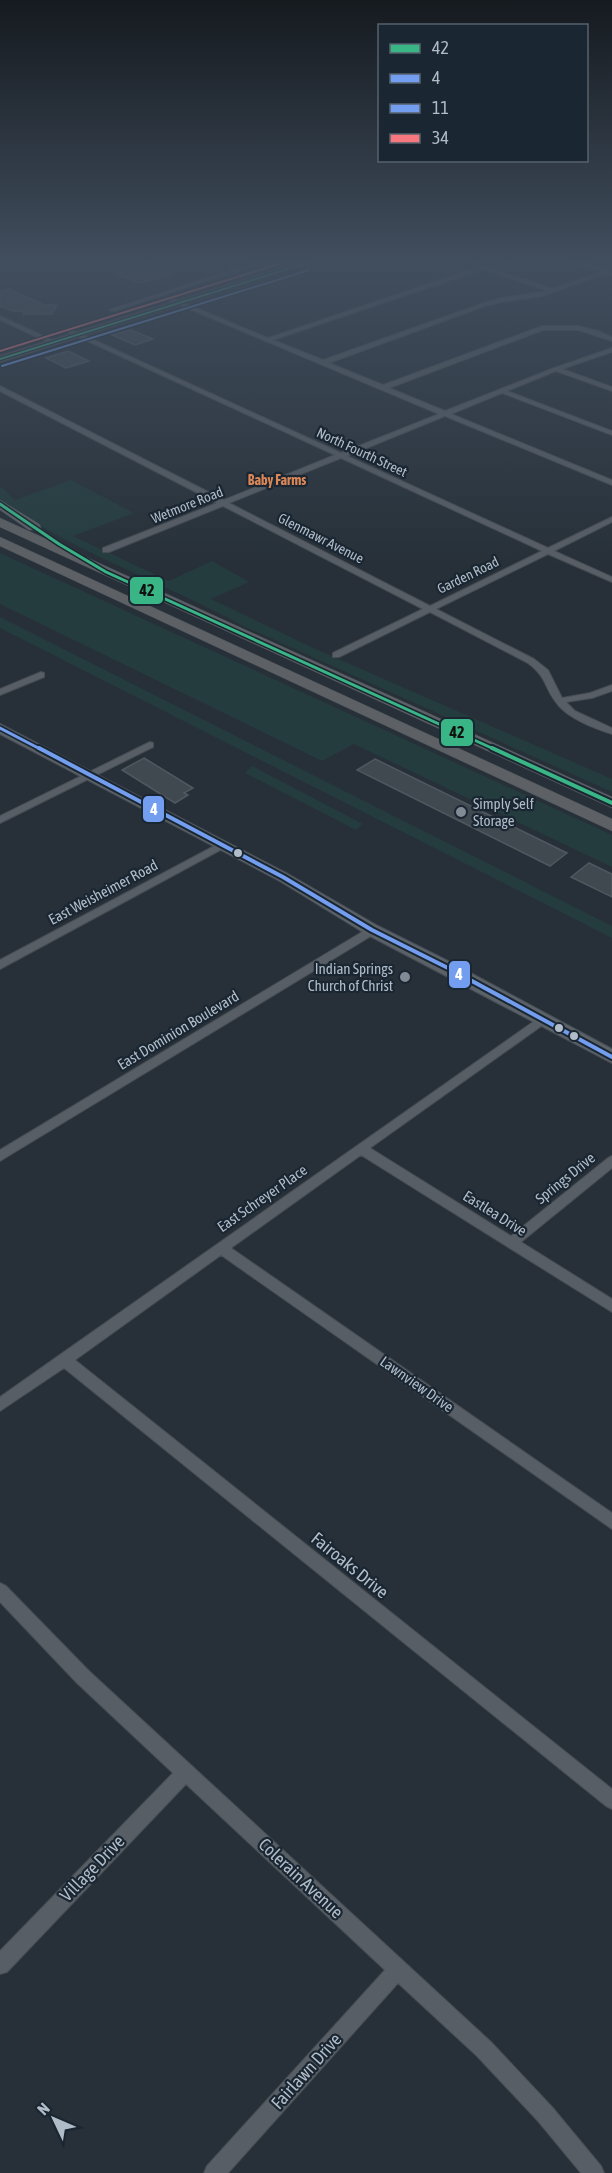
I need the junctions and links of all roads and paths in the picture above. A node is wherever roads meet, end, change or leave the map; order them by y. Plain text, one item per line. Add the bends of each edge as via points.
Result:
1 (142, 364) edge
2 (325, 364) edge
3 (445, 364) edge
4 (570, 364) edge
5 (556, 369) junction
6 (0, 388) edge
7 (382, 388) junction
8 (612, 389) edge
9 (502, 391) junction
10 (445, 414) junction
11 (612, 433) edge
12 (342, 456) junction
13 (612, 483) edge
14 (223, 503) junction
15 (0, 504) edge
16 (612, 519) edge
17 (0, 522) edge
18 (0, 543) edge
19 (106, 550) dead end
20 (548, 551) junction
21 (106, 572) junction
22 (612, 580) edge
23 (429, 609) junction
24 (336, 656) dead end
25 (41, 675) dead end
26 (612, 688) edge
27 (0, 692) edge
28 (559, 701) junction
29 (0, 728) edge
30 (612, 731) edge
31 (150, 745) dead end
32 (89, 776) junction
33 (612, 803) edge
34 (0, 820) edge
35 (612, 826) edge
36 (220, 846) junction
37 (372, 930) junction
38 (0, 965) edge
39 (543, 1019) junction
40 (612, 1057) edge
41 (361, 1149) junction
42 (0, 1156) edge
43 (612, 1161) edge
44 (511, 1243) junction
45 (220, 1248) junction
46 (612, 1306) edge
47 (63, 1359) junction
48 (0, 1405) edge
49 (612, 1522) edge
50 (0, 1591) edge
51 (186, 1772) junction
52 (612, 1800) edge
53 (0, 1965) edge
54 (398, 1970) junction
55 (214, 2173) edge
56 (594, 2173) edge

1 - 12 street, North Fourth Street
2 - 7 street
3 - 7 street
4 - 5 street, Wetmore Road
5 - 8 street
5 - 9 street, Wetmore Road
6 - 14 street, Glenmawr Avenue
7 - 10 street
9 - 10 street, Wetmore Road
9 - 11 street
10 - 12 street, Wetmore Road
10 - 13 street
12 - 14 street, Wetmore Road
12 - 20 street, North Fourth Street
14 - 19 street, Wetmore Road
14 - 23 street, Glenmawr Avenue
15 - 21 highway
16 - 20 street, Garden Road
17 - 21 highway
18 - 35 highway
20 - 22 street, North Fourth Street
20 - 23 street, Garden Road
21 - 33 highway
23 - 24 street, Garden Road
23 - 28 street, Glenmawr Avenue via 531,661 545,672
25 - 27 street
26 - 28 street via 592,696
28 - 30 street, Glenmawr Avenue via 572,713
29 - 32 main road
31 - 32 street
32 - 34 street
32 - 36 main road
36 - 37 main road via 283,877
36 - 38 street, East Weisheimer Road
37 - 39 main road
37 - 42 street, East Dominion Boulevard
39 - 40 main road
39 - 41 street, East Schreyer Place
41 - 44 street, Eastlea Drive
41 - 45 street, East Schreyer Place
43 - 44 street, Springs Drive
44 - 46 street, Eastlea Drive
45 - 47 street, East Schreyer Place
45 - 49 street, Lawnview Drive
47 - 48 street, East Schreyer Place
47 - 52 street, Fairoaks Drive
50 - 51 street, Colerain Avenue via 83,1677
51 - 53 street, Village Drive
51 - 54 street, Colerain Avenue
54 - 55 street, Fairlawn Drive
54 - 56 street, Colerain Avenue via 484,2049

